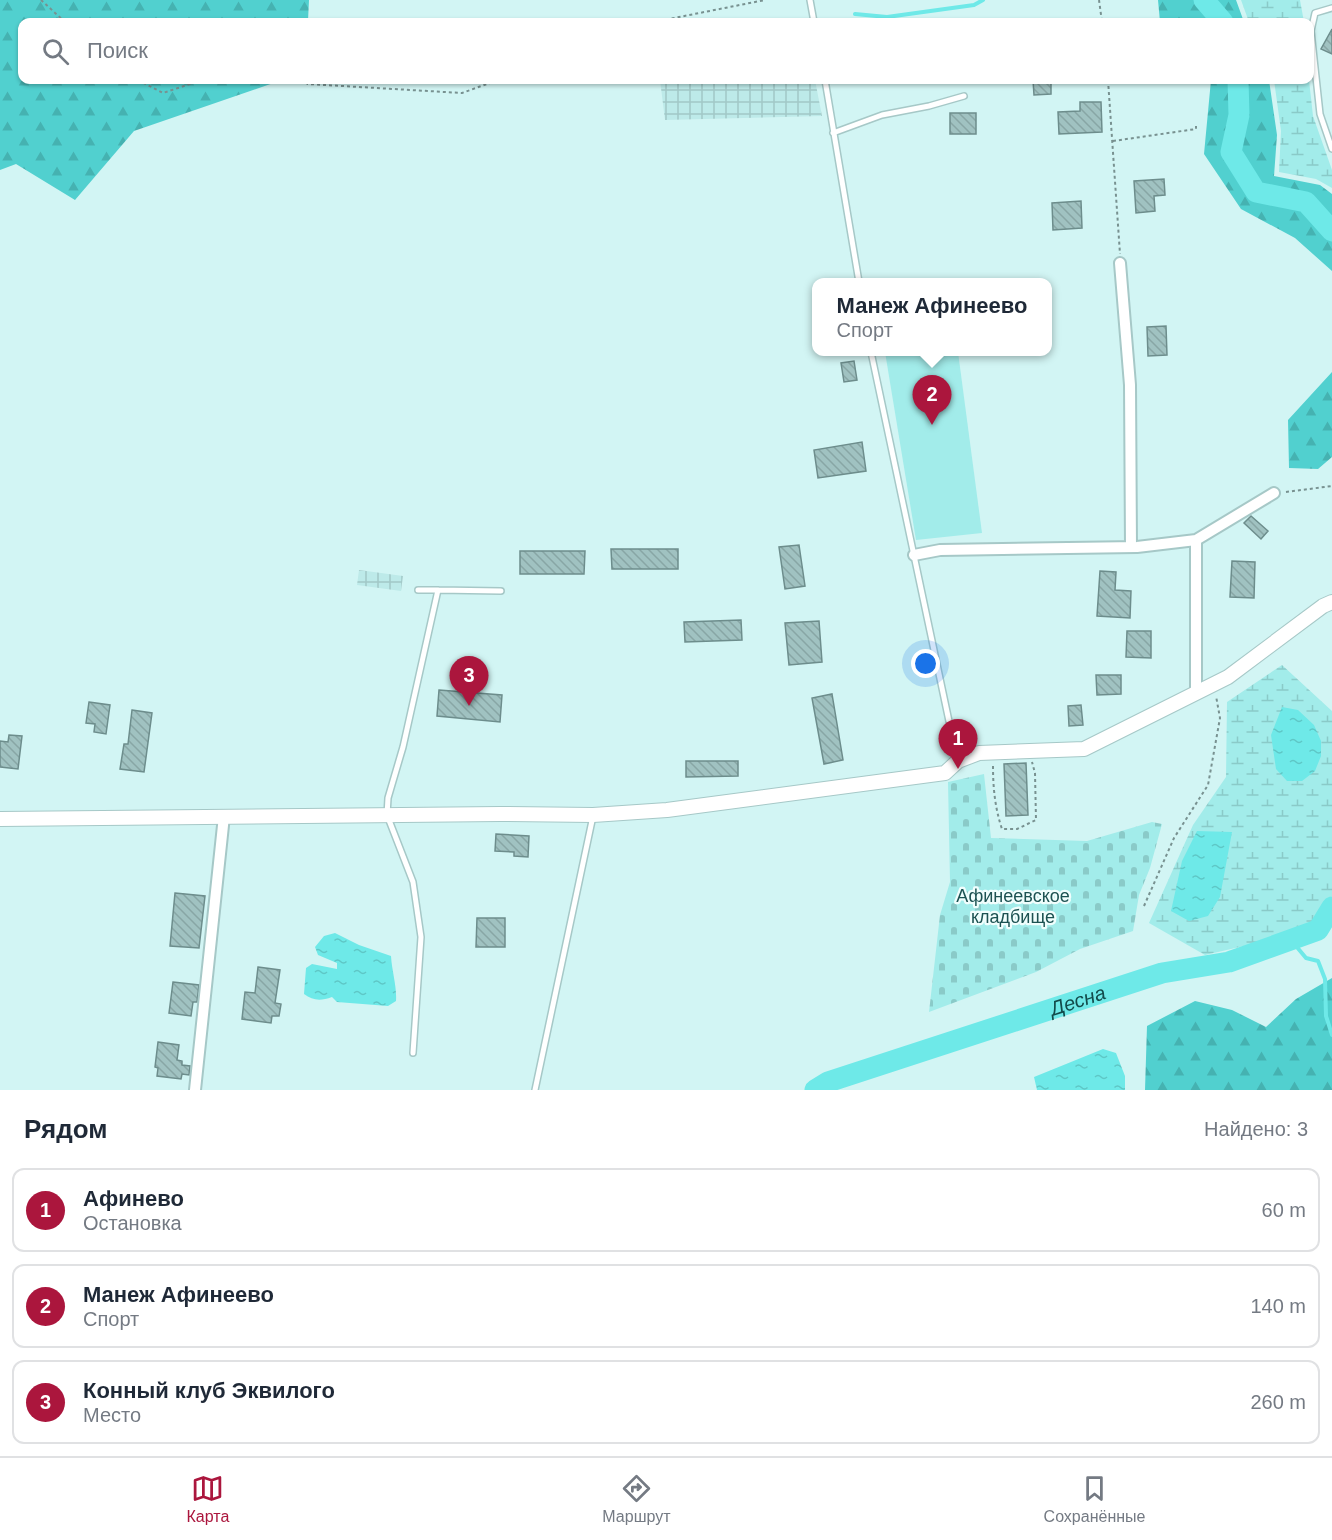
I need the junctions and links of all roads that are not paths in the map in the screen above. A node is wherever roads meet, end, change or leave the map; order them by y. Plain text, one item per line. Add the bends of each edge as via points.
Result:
1 (810, 0) edge
2 (1332, 8) edge
3 (813, 18) edge
4 (1314, 18) edge
5 (1314, 59) edge
6 (826, 84) edge
7 (964, 96) dead end
8 (833, 133) junction
9 (1332, 148) edge
10 (1120, 263) road end
11 (858, 278) edge
12 (872, 356) edge
13 (1274, 494) road end
14 (1196, 540) junction
15 (1131, 547) junction
16 (914, 555) junction
17 (418, 590) dead end
18 (438, 590) junction
19 (501, 591) dead end
20 (1332, 602) edge
21 (1196, 693) junction
22 (958, 761) junction
23 (387, 815) junction
24 (593, 815) junction
25 (224, 816) junction
26 (0, 819) edge
27 (413, 1053) dead end
28 (195, 1090) edge
29 (535, 1090) edge

1 - 3 lane
2 - 4 lane via 1315,13
5 - 9 lane via 1320,114
6 - 8 lane
7 - 8 lane via 882,115
8 - 11 lane
10 - 15 street via 1130,385
12 - 16 lane
13 - 14 street
14 - 15 street
14 - 21 street
15 - 16 street via 940,550
16 - 22 lane
17 - 18 lane
18 - 19 lane
18 - 23 lane
20 - 21 street via 1228,677
21 - 22 street via 1084,749 979,753
22 - 24 street via 945,773 667,810
23 - 24 street
23 - 25 street
23 - 27 lane via 413,882 420,937
24 - 29 lane
25 - 26 street
25 - 28 street

